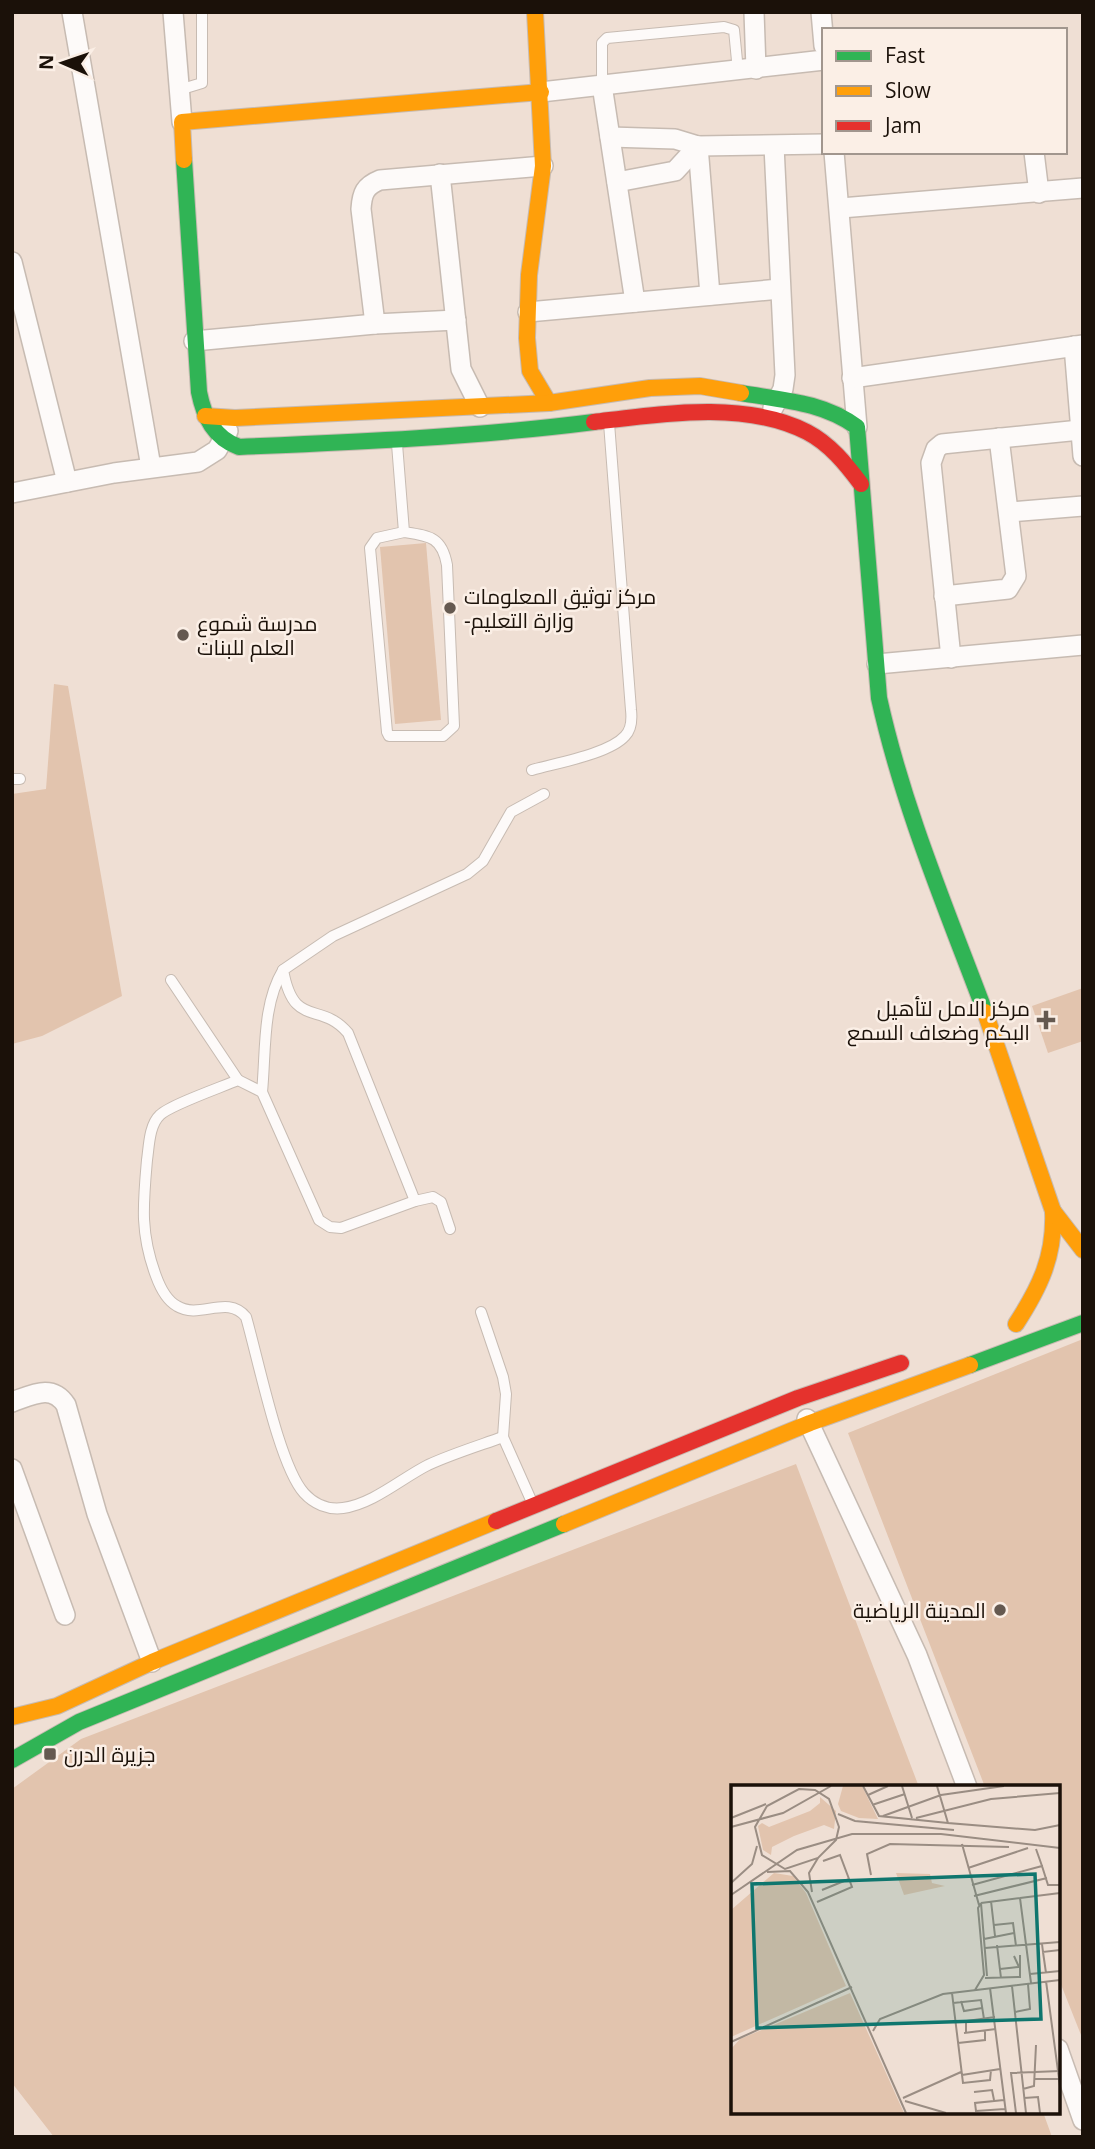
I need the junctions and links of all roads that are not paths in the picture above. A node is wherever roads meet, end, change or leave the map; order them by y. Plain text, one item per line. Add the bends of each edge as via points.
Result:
1 (72, 12) edge
2 (173, 12) edge
3 (202, 12) edge
4 (535, 12) edge
5 (754, 12) edge
6 (822, 61) edge
7 (747, 70) junction
8 (602, 85) junction
9 (179, 90) junction
10 (541, 92) junction
11 (181, 122) junction
12 (610, 137) junction
13 (822, 144) edge
14 (698, 146) junction
15 (774, 146) junction
16 (834, 154) edge
17 (1034, 154) edge
18 (543, 166) junction
19 (440, 174) junction
20 (617, 182) junction
21 (1083, 188) edge
22 (1039, 192) junction
23 (841, 208) junction
24 (12, 262) edge
25 (780, 289) junction
26 (710, 295) junction
27 (635, 302) junction
28 (528, 312) junction
29 (456, 320) junction
30 (375, 324) junction
31 (194, 341) junction
32 (1078, 346) edge
33 (852, 377) junction
34 (779, 398) junction
35 (549, 403) junction
36 (480, 407) junction
37 (205, 416) junction
38 (235, 418) junction
39 (766, 419) junction
40 (609, 422) junction
41 (857, 427) junction
42 (1080, 430) junction
43 (999, 438) junction
44 (397, 440) junction
45 (222, 441) junction
46 (1083, 456) edge
47 (151, 467) junction
48 (67, 482) junction
49 (861, 484) junction
50 (12, 492) edge
51 (1083, 506) edge
52 (1009, 512) junction
53 (404, 532) junction
54 (944, 596) junction
55 (1083, 645) edge
56 (951, 658) junction
57 (877, 664) junction
58 (532, 770) dead end
59 (544, 794) dead end
60 (283, 970) junction
61 (171, 980) dead end
62 (238, 1080) junction
63 (262, 1092) junction
64 (415, 1201) junction
65 (1053, 1211) junction
66 (450, 1230) dead end
67 (1083, 1250) edge
68 (481, 1312) dead end
69 (1038, 1315) dead end
70 (1083, 1322) edge
71 (914, 1359) dead end
72 (798, 1398) junction
73 (12, 1402) edge
74 (810, 1423) junction
75 (503, 1437) junction
76 (12, 1469) edge
77 (534, 1506) junction
78 (65, 1615) dead end
79 (152, 1662) junction
80 (12, 1717) edge
81 (12, 1760) edge
82 (966, 1785) edge
83 (1060, 2055) edge
84 (1083, 2120) edge

1 - 47 street
2 - 9 street
3 - 9 lane via 202,83
4 - 10 main road
5 - 7 street
6 - 7 street
7 - 8 street
7 - 8 lane via 734,30 724,27 607,38 602,43
8 - 10 street
8 - 12 street
9 - 11 street
10 - 11 main road
10 - 18 main road
11 - 31 main road
12 - 14 street via 675,139
12 - 20 street
13 - 15 street
14 - 15 street
14 - 20 street via 675,171
14 - 26 street
15 - 25 street
16 - 23 street
17 - 22 street
18 - 19 street
18 - 28 main road
19 - 29 street
19 - 30 street via 380,180 362,194
20 - 27 street
21 - 22 street
22 - 23 street
23 - 33 street
24 - 48 street
25 - 26 street
25 - 34 street via 785,375
26 - 27 street
27 - 28 street
28 - 35 main road via 530,371
29 - 30 street
29 - 36 street via 461,369
30 - 31 street
31 - 37 main road
32 - 33 street
32 - 42 street
33 - 41 street
34 - 35 main road via 717,387 676,386
34 - 39 street
34 - 41 main road via 832,410
35 - 36 main road
36 - 38 main road
37 - 38 main road
37 - 45 main road
38 - 45 street
39 - 40 main road via 698,415
39 - 49 main road via 799,428 829,446
40 - 44 main road
40 - 58 lane via 630,729 609,747
41 - 49 main road
42 - 43 street
42 - 46 street
43 - 52 street
43 - 54 street via 942,444 933,455
44 - 45 main road via 239,447
44 - 53 lane
45 - 47 street via 211,457 198,462
47 - 48 street
48 - 50 street
49 - 57 main road
51 - 52 street
52 - 54 street via 1016,576 1008,589
53 - 53 lane via 377,538 370,548 387,732 389,736 443,736 454,726 445,555 433,536
54 - 56 street
55 - 56 street
56 - 57 street
57 - 65 main road via 878,698 896,771
59 - 60 lane via 511,812 483,861 467,874 333,936
60 - 63 lane via 270,1004
60 - 64 lane via 287,993 298,1006 342,1025 348,1033
61 - 62 lane
62 - 63 lane
62 - 75 lane via 160,1114 148,1151 144,1241 159,1284 178,1307 230,1306 246,1317 283,1449 303,1492 327,1507 343,1508 429,1465
63 - 64 lane via 319,1220 341,1227
64 - 66 lane via 433,1197 441,1202
65 - 67 main road
65 - 69 main road via 1049,1268 1010,1326
68 - 75 lane via 506,1394
70 - 74 main road
71 - 72 main road
72 - 74 street
72 - 77 main road
73 - 79 street via 51,1392 60,1395 97,1514
74 - 81 main road via 79,1721
74 - 82 street via 917,1656
75 - 77 lane
76 - 78 street
77 - 79 main road
79 - 80 main road via 57,1706
83 - 84 street

